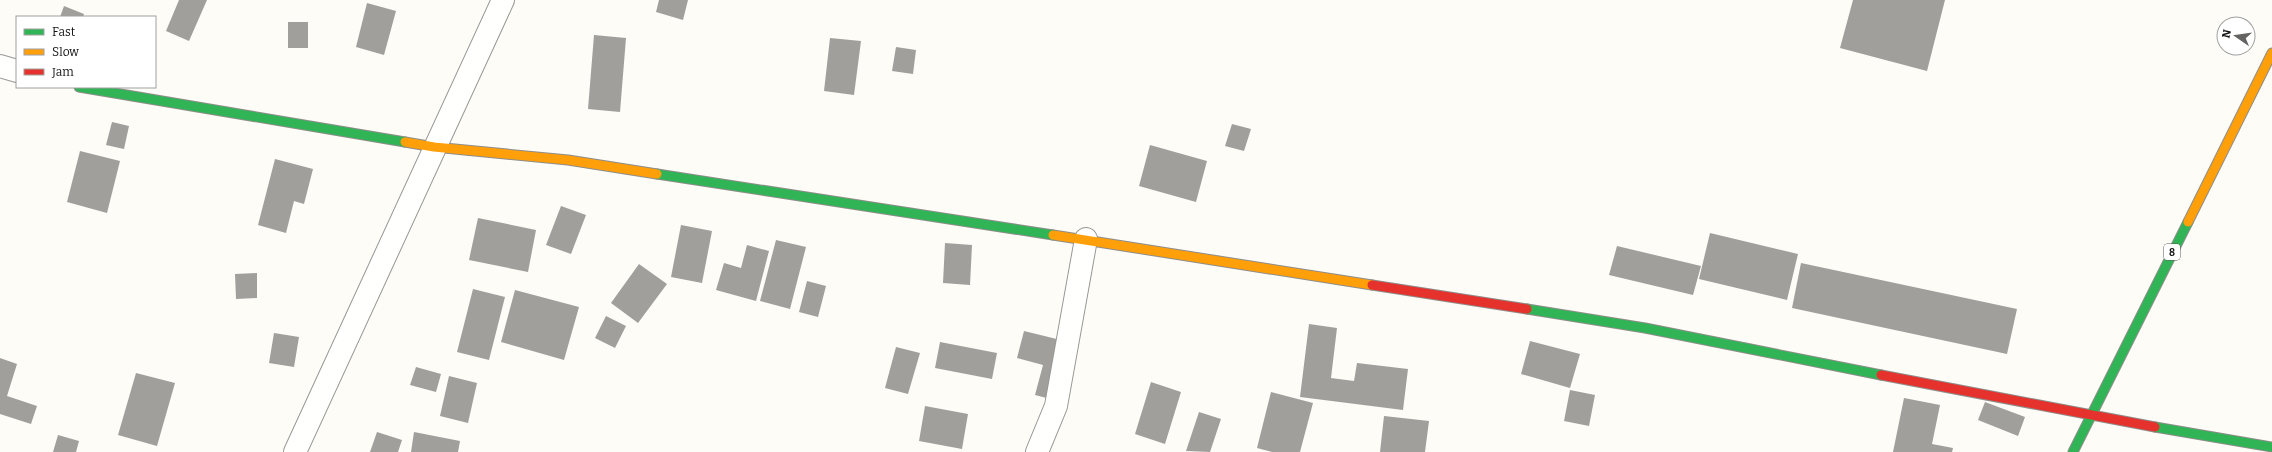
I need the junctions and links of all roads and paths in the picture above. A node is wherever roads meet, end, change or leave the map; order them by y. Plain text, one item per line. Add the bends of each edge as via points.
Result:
1 (504, 0) edge
2 (2272, 53) edge
3 (0, 66) edge
4 (16, 71) edge
5 (85, 88) edge
6 (434, 148) junction
7 (1086, 239) junction
8 (2090, 416) junction
9 (2272, 447) edge
10 (295, 452) edge
11 (1037, 452) edge
12 (2073, 452) edge

1 - 6 street
2 - 8 street, 8
3 - 4 street
5 - 6 street
6 - 7 street via 568,160
6 - 10 street
7 - 8 street via 1645,328
7 - 11 street via 1056,406
8 - 9 street
8 - 12 street, 8

